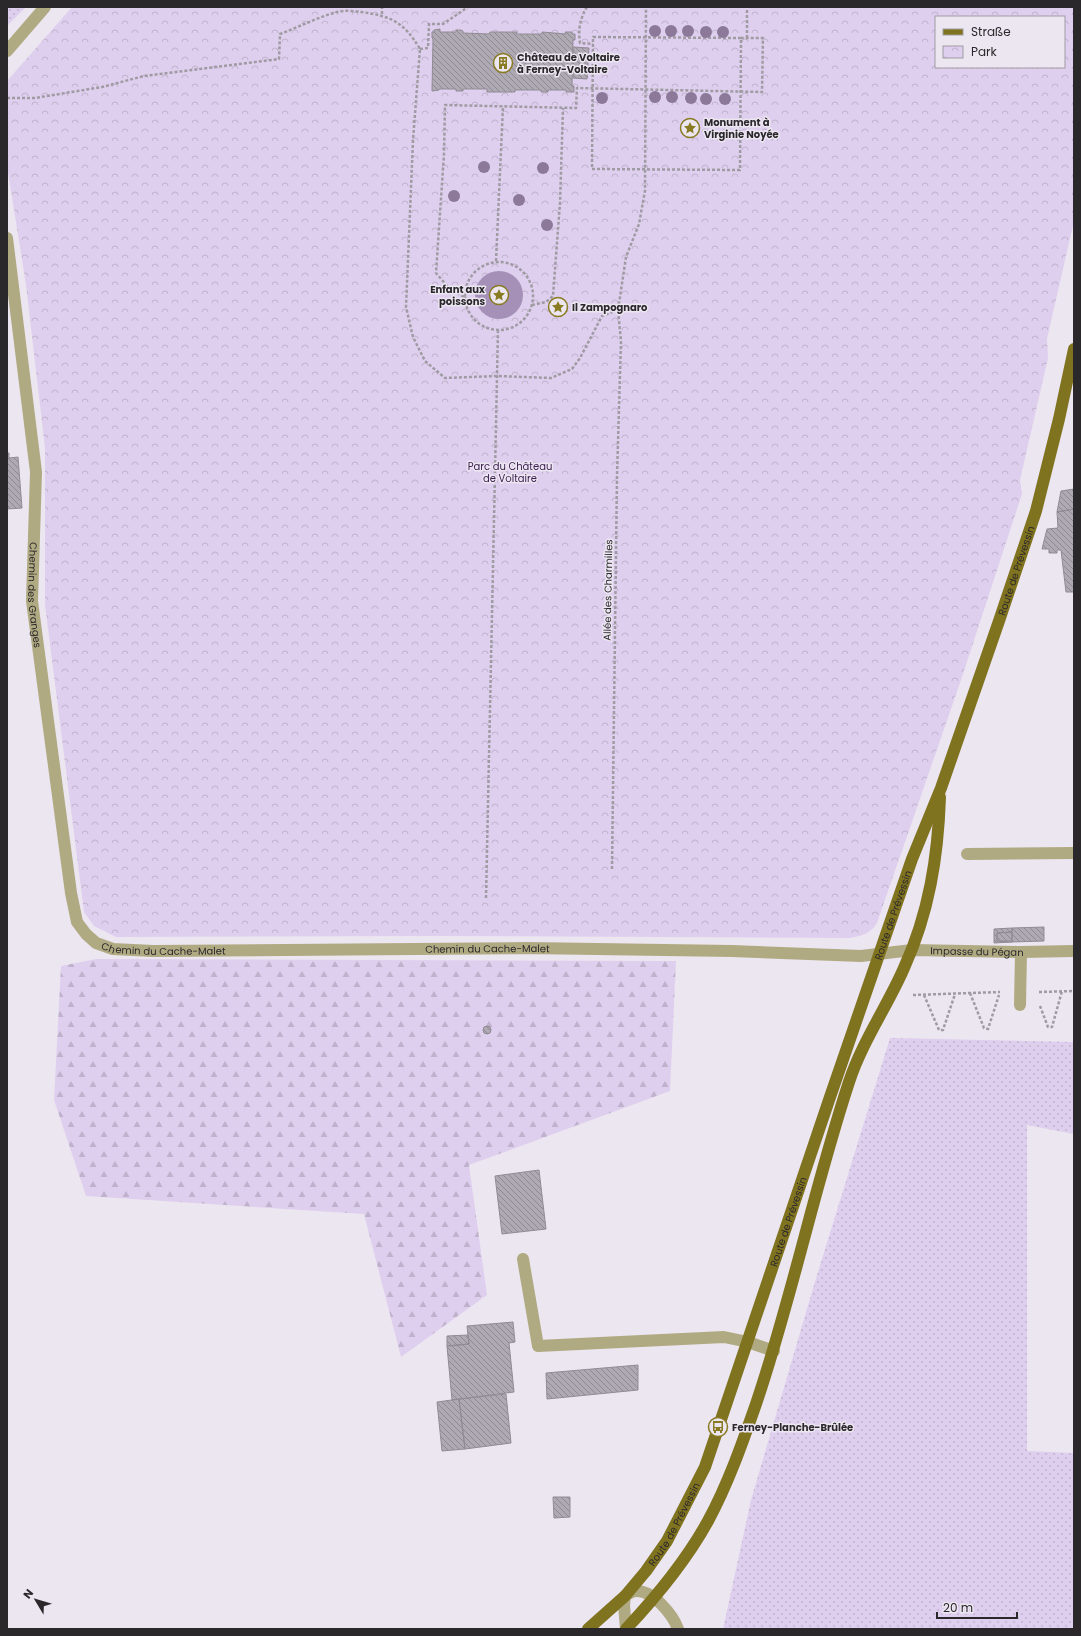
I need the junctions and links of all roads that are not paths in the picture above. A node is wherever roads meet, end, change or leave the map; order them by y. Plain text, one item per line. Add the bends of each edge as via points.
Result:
1 (45, 7) edge
2 (7, 52) edge
3 (7, 238) edge
4 (1074, 349) edge
5 (941, 788) junction
6 (1074, 853) edge
7 (967, 854) dead end
8 (96, 943) joint
9 (912, 950) junction
10 (1074, 951) edge
11 (1021, 952) junction
12 (880, 954) junction
13 (1020, 1005) dead end
14 (522, 1259) dead end
15 (748, 1342) junction
16 (774, 1351) junction
17 (625, 1596) junction
18 (655, 1598) junction
19 (588, 1629) edge
20 (626, 1629) edge
21 (678, 1629) edge

1 - 2 street
3 - 8 street, Chemin des Granges via 36,472 32,601 71,893 77,922
4 - 5 main road, Route de Prévessin via 1036,511
5 - 9 main road, Route de Prévessin via 938,839 930,893
5 - 12 main road, Route de Prévessin via 912,859
6 - 7 street
8 - 12 street, Chemin du Cache-Malet via 113,949 153,951 528,948 861,956
9 - 11 street, Impasse du Pégan
9 - 12 street, Impasse du Pégan
9 - 16 main road, Route de Prévessin via 853,1070 829,1146
10 - 11 street, Impasse du Pégan
11 - 13 street
12 - 15 main road, Route de Prévessin
14 - 15 street via 538,1346 724,1337
15 - 16 street
15 - 17 main road, Route de Prévessin via 705,1467 667,1542
16 - 18 main road, Route de Prévessin via 722,1493 692,1547
17 - 18 street via 635,1590
17 - 19 main road, Route de Prévessin
17 - 20 street
18 - 20 main road, Route de Prévessin
18 - 21 street via 668,1611

